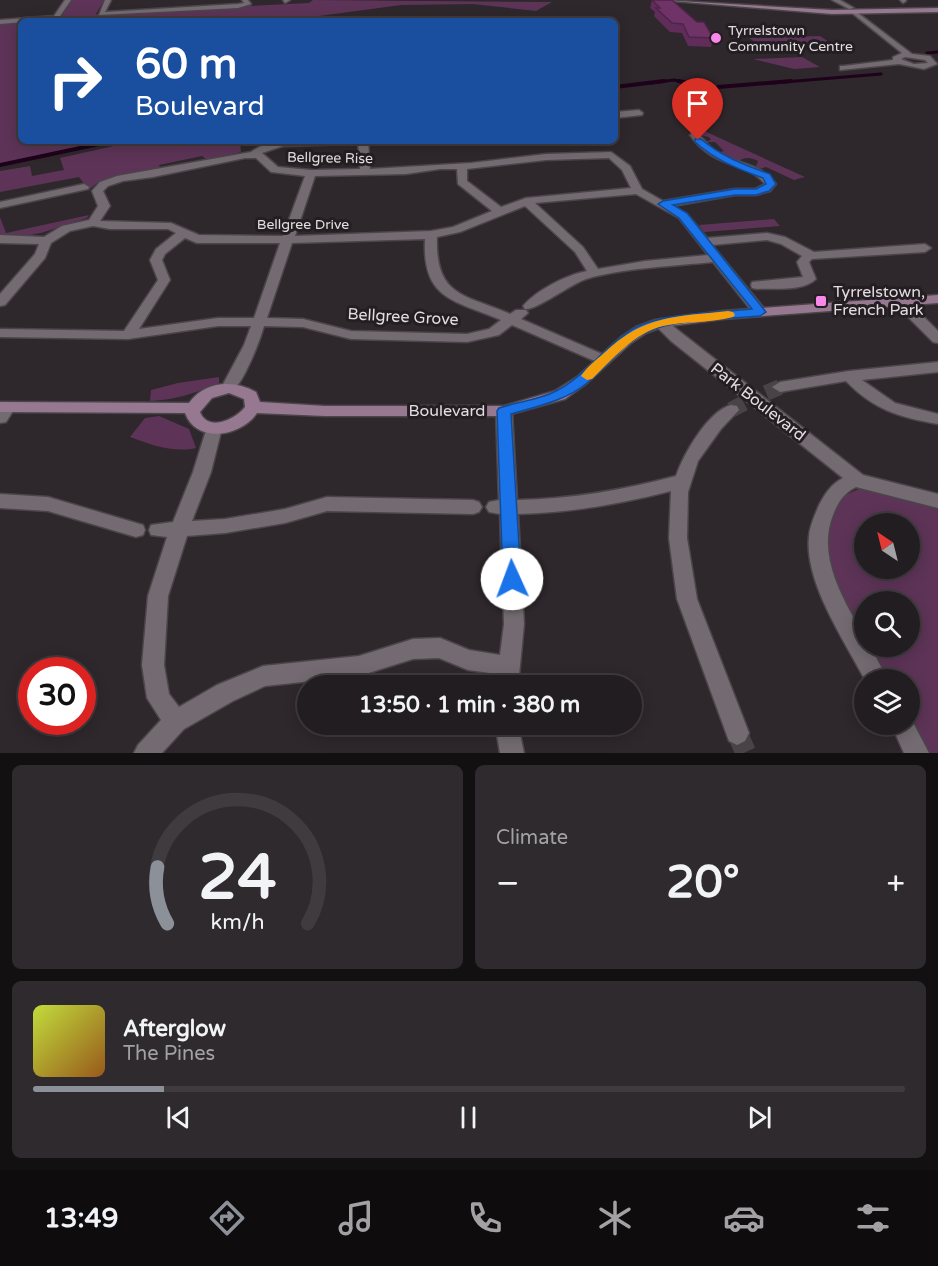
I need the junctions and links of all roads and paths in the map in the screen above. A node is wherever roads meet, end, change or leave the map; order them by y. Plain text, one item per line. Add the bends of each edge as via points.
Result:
1 (68, 0) edge
2 (108, 0) edge
3 (245, 0) edge
4 (664, 0) edge
5 (836, 0) edge
6 (938, 9) edge
7 (853, 10) junction
8 (56, 18) edge
9 (18, 21) edge
10 (0, 22) edge
11 (909, 55) junction
12 (900, 62) junction
13 (927, 66) junction
14 (843, 68) dead end
15 (938, 71) edge
16 (639, 113) dead end
17 (618, 115) edge
18 (695, 135) dead end
19 (281, 144) edge
20 (363, 144) edge
21 (253, 155) junction
22 (462, 167) junction
23 (364, 172) junction
24 (311, 173) junction
25 (84, 187) dead end
26 (638, 190) junction
27 (526, 201) junction
28 (663, 204) junction
29 (0, 205) edge
30 (499, 211) junction
31 (93, 223) junction
32 (184, 233) junction
33 (431, 235) junction
34 (0, 239) edge
35 (289, 240) junction
36 (46, 241) junction
37 (705, 242) junction
38 (925, 248) dead end
39 (809, 255) junction
40 (717, 258) junction
41 (595, 274) junction
42 (757, 285) dead end
43 (938, 298) edge
44 (0, 302) edge
45 (901, 302) junction
46 (760, 312) junction
47 (517, 316) junction
48 (258, 322) junction
49 (660, 323) junction
50 (2, 333) dead end
51 (128, 335) junction
52 (938, 339) edge
53 (604, 360) junction
54 (938, 367) edge
55 (849, 376) junction
56 (229, 388) junction
57 (755, 398) junction
58 (253, 407) junction
59 (194, 408) junction
60 (2, 411) edge
61 (504, 411) junction
62 (938, 419) edge
63 (214, 428) junction
64 (857, 480) junction
65 (683, 481) junction
66 (0, 501) edge
67 (938, 501) edge
68 (501, 506) junction
69 (473, 507) dead end
70 (136, 530) dead end
71 (158, 530) dead end
72 (179, 530) junction
73 (871, 669) edge
74 (506, 675) edge
75 (508, 675) edge
76 (176, 721) junction
77 (737, 733) tunnel mouth
78 (508, 735) edge
79 (908, 735) edge
80 (146, 753) edge
81 (512, 753) edge
82 (917, 753) edge

1 - 8 street
2 - 3 street via 101,14 238,6 248,4
4 - 7 street
5 - 7 street
6 - 7 street
7 - 11 street
9 - 10 street
11 - 12 street via 897,57
11 - 13 street via 933,62
12 - 13 street
12 - 14 street
13 - 15 street
16 - 17 street
18 - 28 street via 712,153 758,171 771,184 756,192
19 - 21 street via 263,147
20 - 23 street
21 - 24 street, Bellgree Rise via 264,158 275,170
21 - 31 street via 104,184 97,191 104,206
22 - 23 street, Bellgree Rise
22 - 26 street, Bellgree Rise via 612,149
22 - 30 street via 462,182
23 - 24 street, Bellgree Rise
24 - 35 street
25 - 29 street
26 - 27 street, Bellgree Drive
26 - 28 street
27 - 30 street, Bellgree Drive
27 - 41 street via 579,250
28 - 37 street via 683,216
30 - 33 street, Bellgree Drive via 456,230
31 - 32 street, Bellgree Drive via 153,224 171,226
31 - 36 street, Bellgree Drive via 66,228
32 - 35 street, Bellgree Drive via 197,238
32 - 51 street via 160,252 156,260 164,280
33 - 35 street, Bellgree Drive
33 - 47 street via 430,257 436,282 445,291
34 - 36 street
35 - 48 street
36 - 44 street, Bellgree Drive via 40,255
37 - 39 street via 756,236 775,238
37 - 40 street
38 - 39 street
39 - 42 street via 803,262 810,279
40 - 41 street, Bellgree Grove
40 - 46 street
41 - 47 street, Bellgree Grove via 582,276 546,294
43 - 45 street, Boulevard
45 - 46 street, Boulevard
45 - 52 street
46 - 49 street, Boulevard
47 - 48 street, Bellgree Grove via 495,332 467,339 351,335 303,323
47 - 53 street
48 - 51 street, Bellgree Grove via 218,322
48 - 56 street
49 - 53 street, Boulevard via 641,330
49 - 57 street, Park Boulevard
50 - 51 street, Bellgree Grove
53 - 61 street, Boulevard via 560,395
54 - 55 street
55 - 57 street
55 - 62 street via 878,403 900,412
56 - 58 street via 248,394
56 - 59 street via 206,395
57 - 64 street, Park Boulevard
57 - 65 street via 715,425 690,459
58 - 61 street, Boulevard
58 - 63 street via 237,423
59 - 60 street
59 - 63 street via 192,415 197,422
61 - 68 street
63 - 72 street
64 - 67 street, Park Boulevard
64 - 73 street via 849,481 834,493 818,537 828,589
65 - 68 street via 622,497 555,506
65 - 77 street via 679,492 678,538 687,599
66 - 70 street via 48,504
68 - 75 street via 514,624
69 - 72 street via 327,504 285,516
71 - 72 street
72 - 76 street via 158,596 153,665 158,698
74 - 76 street via 440,648 413,649 359,666 262,676
76 - 80 street
78 - 81 street
79 - 82 street

